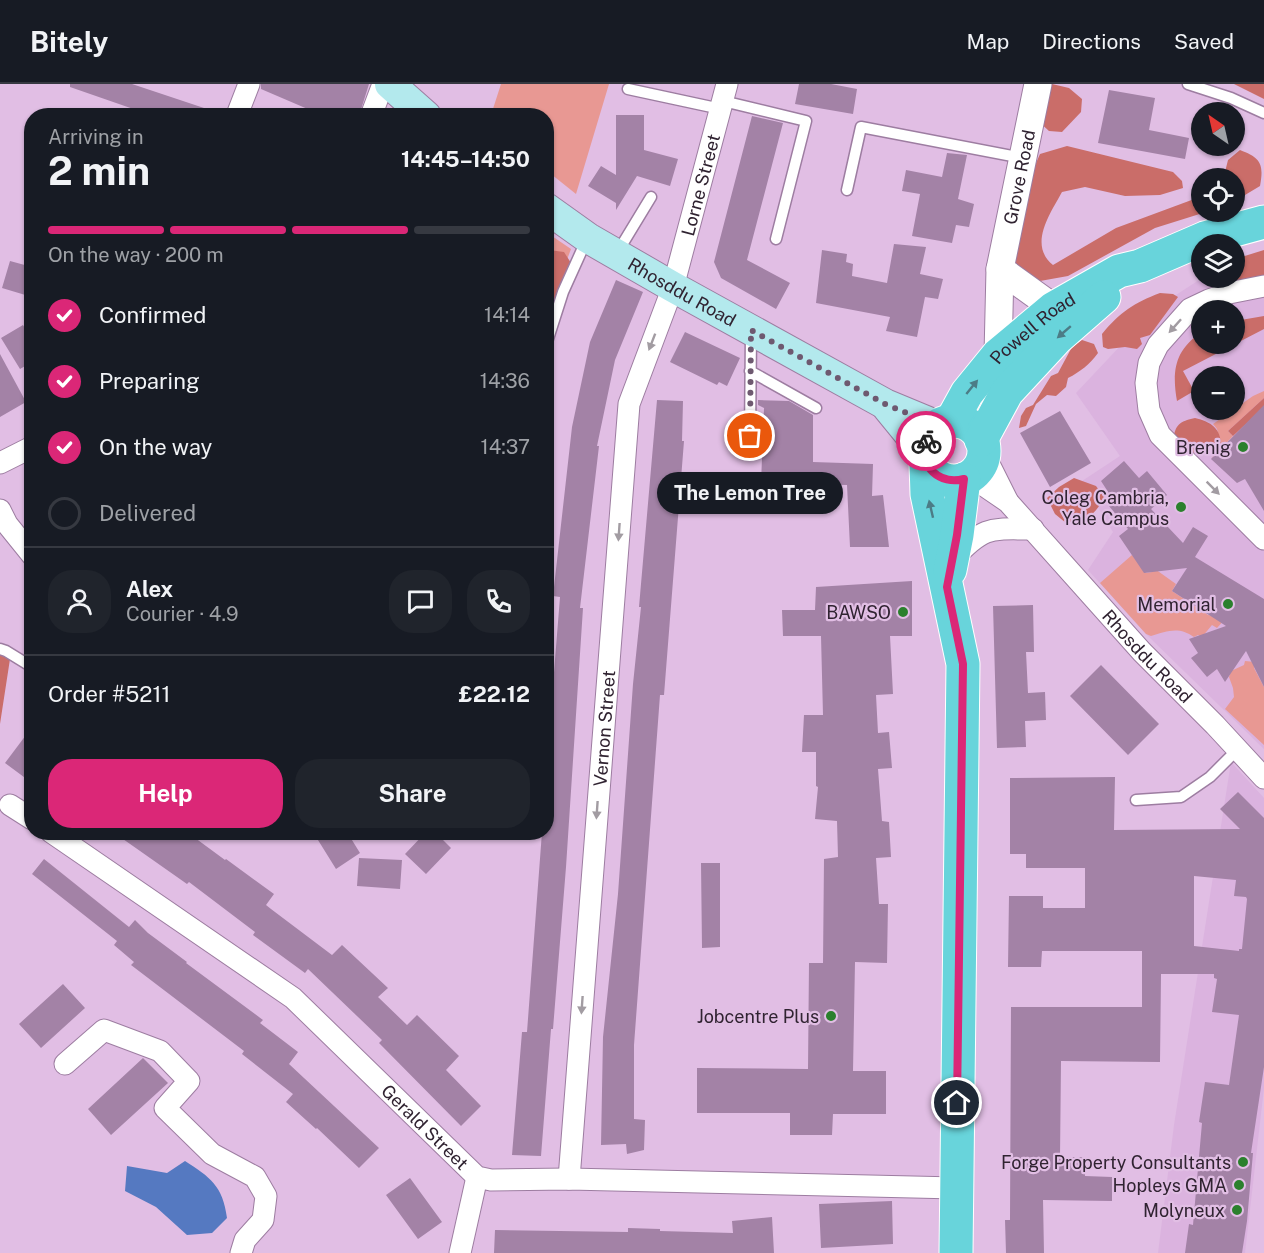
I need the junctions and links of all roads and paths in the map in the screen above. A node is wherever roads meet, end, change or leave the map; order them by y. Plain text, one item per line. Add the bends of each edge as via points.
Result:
1 (249, 84) edge
2 (382, 84) edge
3 (390, 84) edge
4 (1038, 84) edge
5 (1188, 84) edge
6 (628, 89) dead end
7 (724, 98) edge
8 (240, 108) edge
9 (374, 108) edge
10 (417, 108) edge
11 (1264, 113) edge
12 (1023, 158) junction
13 (847, 190) dead end
14 (651, 197) dead end
15 (554, 214) edge
16 (1264, 222) edge
17 (588, 238) junction
18 (776, 239) dead end
19 (616, 254) junction
20 (1140, 266) junction
21 (1000, 269) junction
22 (1264, 286) edge
23 (673, 287) junction
24 (1054, 308) junction
25 (554, 320) edge
26 (751, 330) junction
27 (998, 355) junction
28 (750, 371) junction
29 (816, 408) dead end
30 (750, 436) dead end
31 (935, 441) junction
32 (24, 451) edge
33 (975, 462) junction
34 (0, 463) edge
35 (0, 510) edge
36 (1033, 529) junction
37 (1264, 539) edge
38 (24, 545) edge
39 (949, 573) junction
40 (0, 649) edge
41 (24, 662) edge
42 (1238, 749) junction
43 (1264, 778) edge
44 (1136, 800) dead end
45 (10, 805) dead end
46 (24, 814) edge
47 (63, 840) edge
48 (65, 1064) dead end
49 (477, 1177) junction
50 (569, 1179) junction
51 (956, 1188) junction
52 (241, 1253) edge
53 (460, 1253) edge
54 (956, 1253) edge

1 - 8 street
2 - 9 street
3 - 10 main road
4 - 12 street, Grove Road
5 - 11 lane
6 - 7 lane
7 - 18 lane via 806,121
7 - 23 street, Lorne Street
12 - 13 lane via 861,127
12 - 21 street, Grove Road
14 - 19 lane
15 - 17 main road, Rhosddu Road
16 - 20 main road, Powell Road via 1204,238
17 - 19 main road, Rhosddu Road
17 - 25 lane
19 - 23 main road, Rhosddu Road
20 - 24 main road, Powell Road via 1119,271
20 -> 33 main road, Powell Road via 1057,338 1007,392
21 - 24 street
21 - 27 street, Grove Road
22 -> 37 street via 1229,293 1190,309 1158,345 1149,363 1146,383 1149,410 1160,435
23 - 26 main road, Rhosddu Road
23 -> 50 street, Vernon Street via 629,404
24 - 27 main road, Powell Road
26 - 28 lane
26 - 31 main road, Rhosddu Road via 885,404
31 -> 27 main road, Powell Road
28 - 29 lane
28 - 30 lane
31 - 33 main road, Rhosddu Road via 961,422 969,426
31 - 33 main road, Rhosddu Road via 938,476 947,480
39 -> 31 main road via 927,494
32 - 34 street
33 - 36 street, Rhosddu Road
33 - 39 main road
35 - 38 street
36 - 39 street via 991,529 971,539
36 - 42 street, Rhosddu Road via 1142,652
39 - 51 main road via 963,664
40 - 41 lane
42 - 43 street, Rhosddu Road
42 - 44 lane via 1210,777 1180,797
45 - 46 street
47 - 49 street, Gerald Street via 293,998
48 - 52 street via 104,1030 160,1051 189,1082 165,1108 212,1154 255,1177 266,1196 263,1220 244,1240
49 - 50 street, Gerald Street
49 - 53 street
50 - 51 street, Gerald Street
51 - 54 main road

